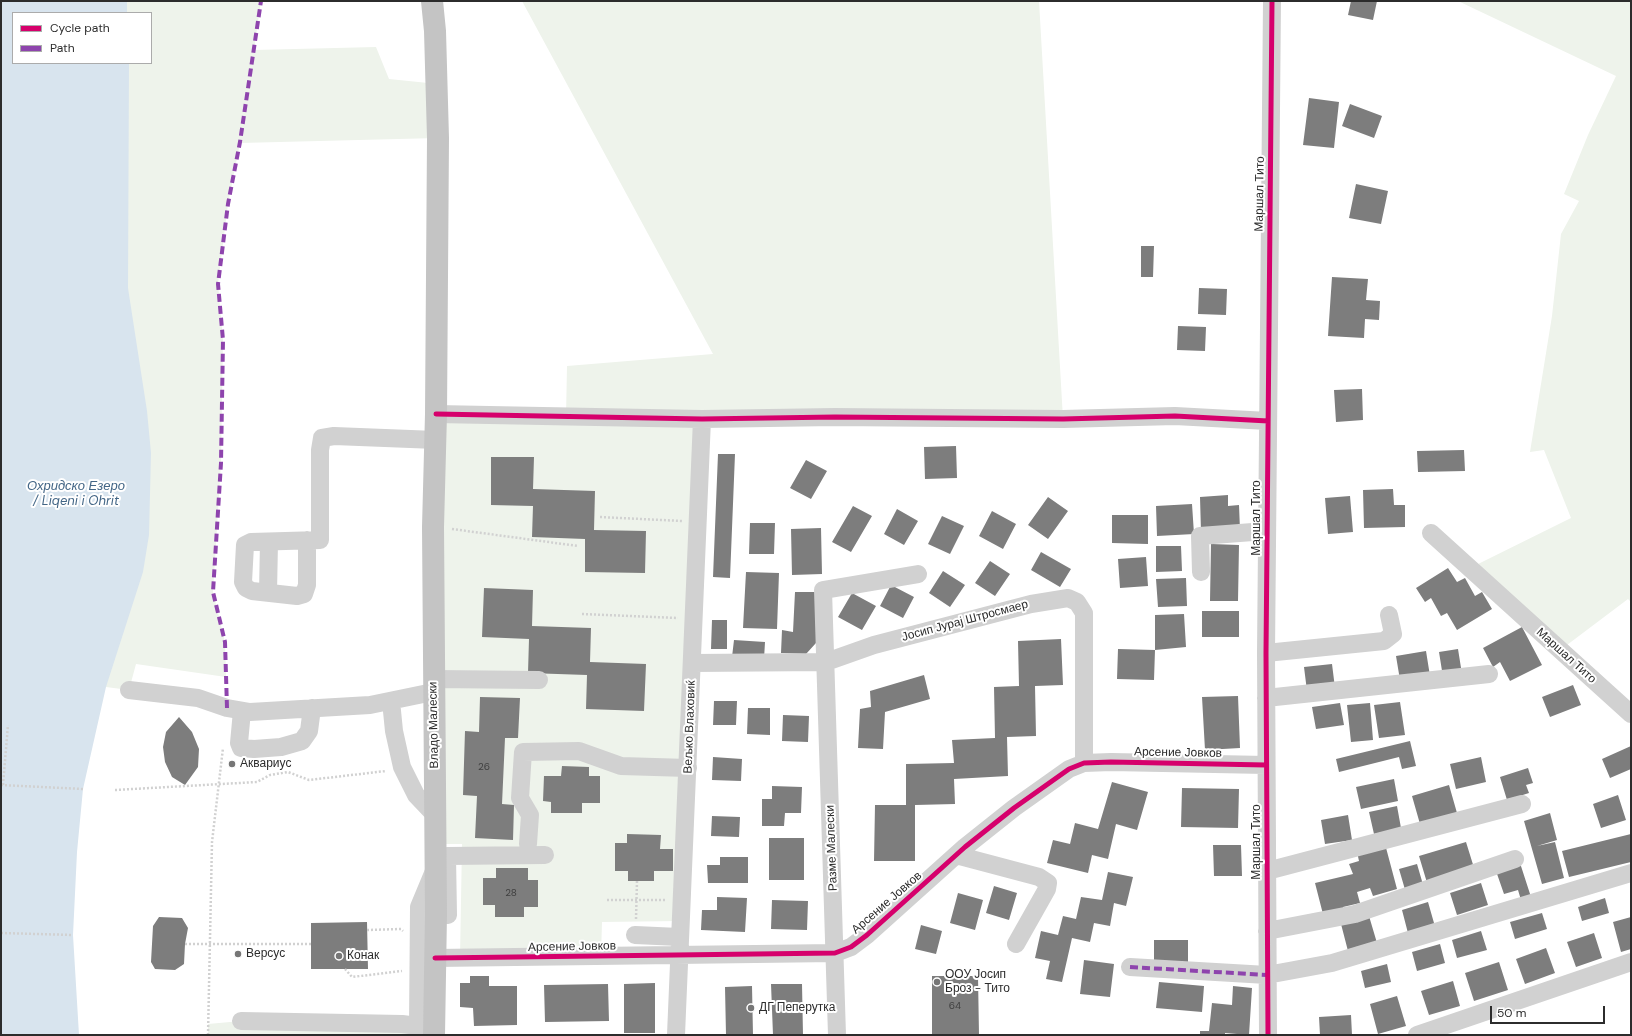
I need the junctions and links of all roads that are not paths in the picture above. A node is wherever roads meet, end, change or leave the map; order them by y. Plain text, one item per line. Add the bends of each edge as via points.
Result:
1 (432, 1) edge
2 (1272, 1) edge
3 (436, 414) junction
4 (702, 419) junction
5 (1268, 421) junction
6 (436, 440) junction
7 (1266, 531) junction
8 (1431, 533) dead end
9 (307, 540) junction
10 (269, 542) junction
11 (1201, 572) dead end
12 (918, 574) dead end
13 (268, 593) junction
14 (1389, 615) dead end
15 (1266, 653) junction
16 (692, 662) junction
17 (826, 662) junction
18 (1489, 674) dead end
19 (539, 680) dead end
20 (433, 685) junction
21 (129, 690) dead end
22 (1266, 698) junction
23 (391, 701) junction
24 (312, 708) junction
25 (242, 711) junction
26 (1631, 714) edge
27 (1084, 763) junction
28 (1266, 765) junction
29 (688, 768) junction
30 (1522, 804) dead end
31 (435, 815) junction
32 (528, 844) dead end
33 (545, 855) dead end
34 (956, 855) junction
35 (1515, 859) dead end
36 (434, 871) junction
37 (1267, 871) junction
38 (1631, 873) edge
39 (436, 914) junction
40 (1267, 931) junction
41 (635, 935) road end
42 (679, 937) junction
43 (1016, 944) dead end
44 (835, 953) junction
45 (679, 955) junction
46 (427, 956) junction
47 (1631, 962) edge
48 (1130, 967) dead end
49 (1267, 975) junction
50 (242, 1021) dead end
51 (429, 1030) edge
52 (676, 1035) edge
53 (838, 1035) edge
54 (1268, 1035) edge
55 (1417, 1035) edge

1 - 3 main road, Владо Малески via 436,38 438,138
2 - 5 street, Маршал Тито
3 - 4 street
3 - 6 main road, Владо Малески
4 - 5 street via 1063,419 1175,416
4 - 16 street, Вељко Влаховиќ
5 - 7 street, Маршал Тито
6 - 9 street via 334,436 322,438 320,540
6 - 20 main road, Владо Малески
7 - 11 street via 1200,536
7 - 15 street, Маршал Тито
8 - 26 street, Маршал Тито
9 - 10 street
9 - 13 street via 304,594 297,596
10 - 13 street
10 - 13 street via 251,542 245,545 243,551 246,588
12 - 17 street, Разме Малески via 823,590
14 - 15 street via 1393,634 1384,641
15 - 22 street, Маршал Тито
16 - 17 street, Јосип Јурај Штросмаер
16 - 29 street, Вељко Влаховиќ
17 - 27 street, Јосип Јурај Штросмаер via 874,645 1031,604 1068,598 1077,602 1084,613
17 - 44 street, Разме Малески
18 - 22 street
19 - 20 street
20 - 23 street
20 - 31 main road, Владо Малески
21 - 25 street via 198,698
22 - 28 street, Маршал Тито
23 - 24 street via 370,705
23 - 31 street via 402,767 416,795
24 - 25 street
24 - 25 street via 309,731 302,741 281,747 254,749 241,748 238,743
27 - 28 street, Арсение Јовков
27 - 34 street, Арсение Јовков via 1053,778
28 - 37 street, Маршал Тито
29 - 32 street via 621,766 579,751 523,752 520,798 530,815
29 - 42 street, Вељко Влаховиќ
30 - 37 street, Маршал Тито
31 - 36 main road, Владо Малески
33 - 39 street via 448,856 448,915
34 - 43 street via 1039,877 1048,883
34 - 44 street, Арсение Јовков via 867,935 851,947
35 - 40 street via 1356,914
36 - 39 main road, Владо Малески
36 - 46 street via 419,907
37 - 40 street, Маршал Тито
38 - 49 street via 1332,963
39 - 46 main road, Владо Малески
40 - 49 street, Маршал Тито
41 - 42 street
42 - 45 street, Вељко Влаховиќ
44 - 45 street, Арсение Јовков
44 - 53 street, Разме Малески
45 - 46 street, Арсение Јовков
45 - 52 street, Вељко Влаховиќ
46 - 51 main road, Владо Малески
47 - 55 street
48 - 49 street
49 - 54 street, Маршал Тито
50 - 51 street via 402,1024

